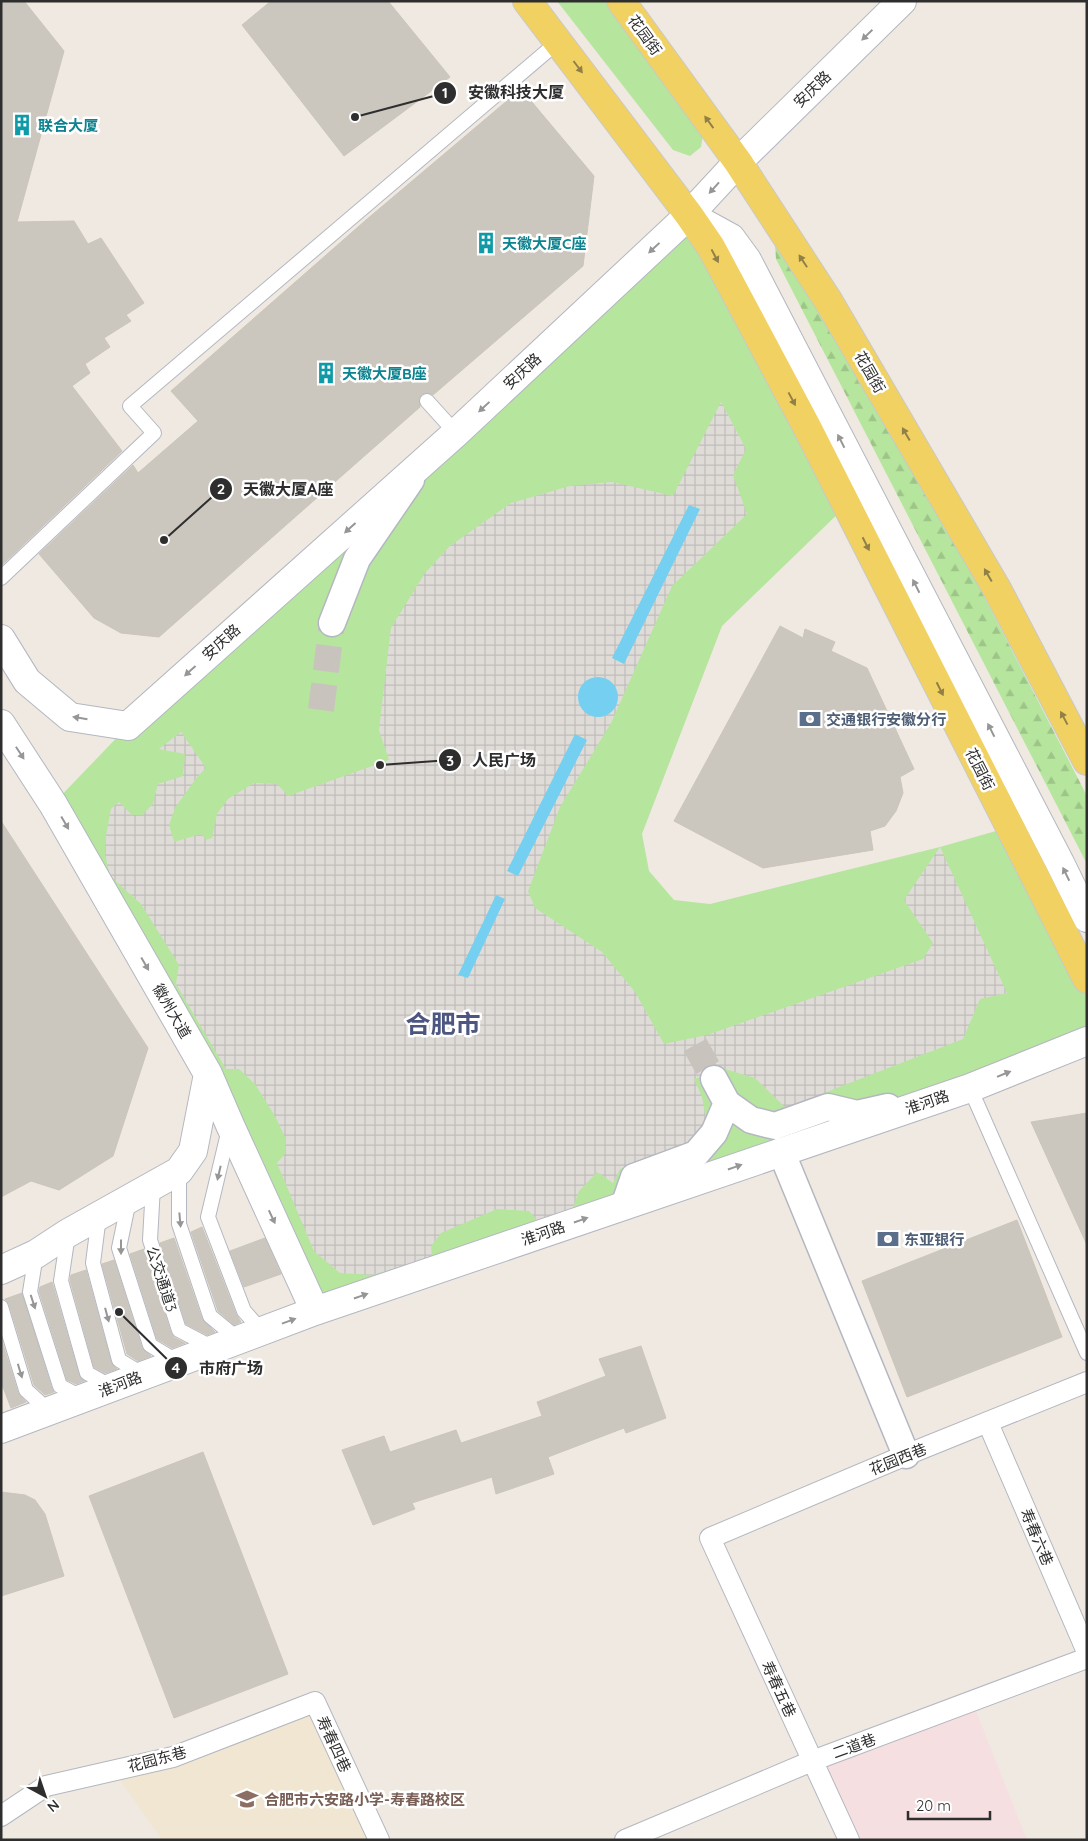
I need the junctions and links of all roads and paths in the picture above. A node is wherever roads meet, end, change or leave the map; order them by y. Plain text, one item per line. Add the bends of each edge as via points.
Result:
1 (527, 1) edge
2 (621, 1) edge
3 (902, 1) edge
4 (559, 41) junction
5 (738, 162) junction
6 (689, 215) junction
7 (427, 401) dead end
8 (456, 433) junction
9 (423, 463) junction
10 (1, 578) edge
11 (332, 623) tunnel mouth
12 (1, 640) edge
13 (1, 724) edge
14 (1087, 762) edge
15 (1087, 918) edge
16 (1087, 979) edge
17 (1087, 1041) edge
18 (208, 1074) junction
19 (714, 1079) tunnel mouth
20 (958, 1091) junction
21 (727, 1103) junction
22 (230, 1126) junction
23 (782, 1152) junction
24 (179, 1171) junction
25 (141, 1193) junction
26 (624, 1206) junction
27 (99, 1216) junction
28 (68, 1233) junction
29 (36, 1254) junction
30 (2, 1272) edge
31 (1, 1307) edge
32 (315, 1311) junction
33 (239, 1340) junction
34 (1087, 1353) edge
35 (178, 1362) junction
36 (144, 1375) junction
37 (1087, 1382) edge
38 (112, 1387) junction
39 (83, 1398) junction
40 (49, 1411) junction
41 (988, 1423) junction
42 (3, 1426) edge
43 (906, 1455) junction
44 (710, 1538) joint
45 (1087, 1652) edge
46 (1087, 1658) edge
47 (315, 1702) joint
48 (812, 1761) junction
49 (1, 1816) edge
50 (379, 1840) edge
51 (625, 1840) edge
52 (849, 1840) edge

1 - 4 main road, 花园街
5 -> 2 main road, 花园街
3 -> 5 street, 安庆路
4 -> 6 main road, 花园街
4 - 10 lane via 130,406 154,433
5 -> 6 street, 安庆路
14 -> 5 main road, 花园街 via 992,580 829,302
6 -> 8 street, 安庆路
15 -> 6 street, 花园街 via 747,260 731,238
6 -> 16 main road, 花园街 via 711,247 807,427
7 - 8 lane
8 - 9 street, 安庆路
9 - 11 street via 357,559
9 -> 12 street, 安庆路 via 128,726 70,717 27,681
13 -> 18 street, 徽州大道 via 54,804
20 -> 17 street, 淮河路
18 - 22 street, 徽州大道
18 - 24 street via 193,1151
19 - 21 street
20 - 21 street via 857,1114 828,1107 776,1126 751,1120
20 - 23 street, 淮河路
20 - 34 lane
21 - 26 street via 714,1133 696,1154 634,1177
22 -> 32 street, 徽州大道
22 -> 33 lane via 208,1217 244,1311
26 -> 23 street, 淮河路
23 - 43 street
24 - 25 street
24 -> 33 lane via 179,1224 210,1316
25 - 27 street
25 - 33 lane, 公交通道3 via 150,1240 179,1330
25 -> 35 lane via 119,1248 150,1345
32 -> 26 street, 淮河路
27 - 28 street
27 -> 36 lane via 93,1263 119,1360
28 - 29 street
28 - 38 lane via 61,1281 88,1373
29 - 30 street
29 -> 39 lane via 30,1292 60,1386
31 -> 40 lane via 26,1390
33 -> 32 street, 淮河路
33 - 35 street, 淮河路
35 - 36 street, 淮河路
36 - 38 street, 淮河路
37 - 41 street, 花园西巷
38 - 39 street, 淮河路
39 - 40 street, 淮河路
40 - 42 street, 淮河路
41 - 43 street, 花园西巷
41 - 45 street, 寿春六巷
43 - 44 street, 花园西巷
44 - 48 street, 寿春五巷
46 - 48 street, 二道巷
47 - 49 street, 花园东巷 via 173,1757 46,1786
47 - 50 street, 寿春四巷
48 - 51 street, 二道巷
48 - 52 street, 寿春五巷

